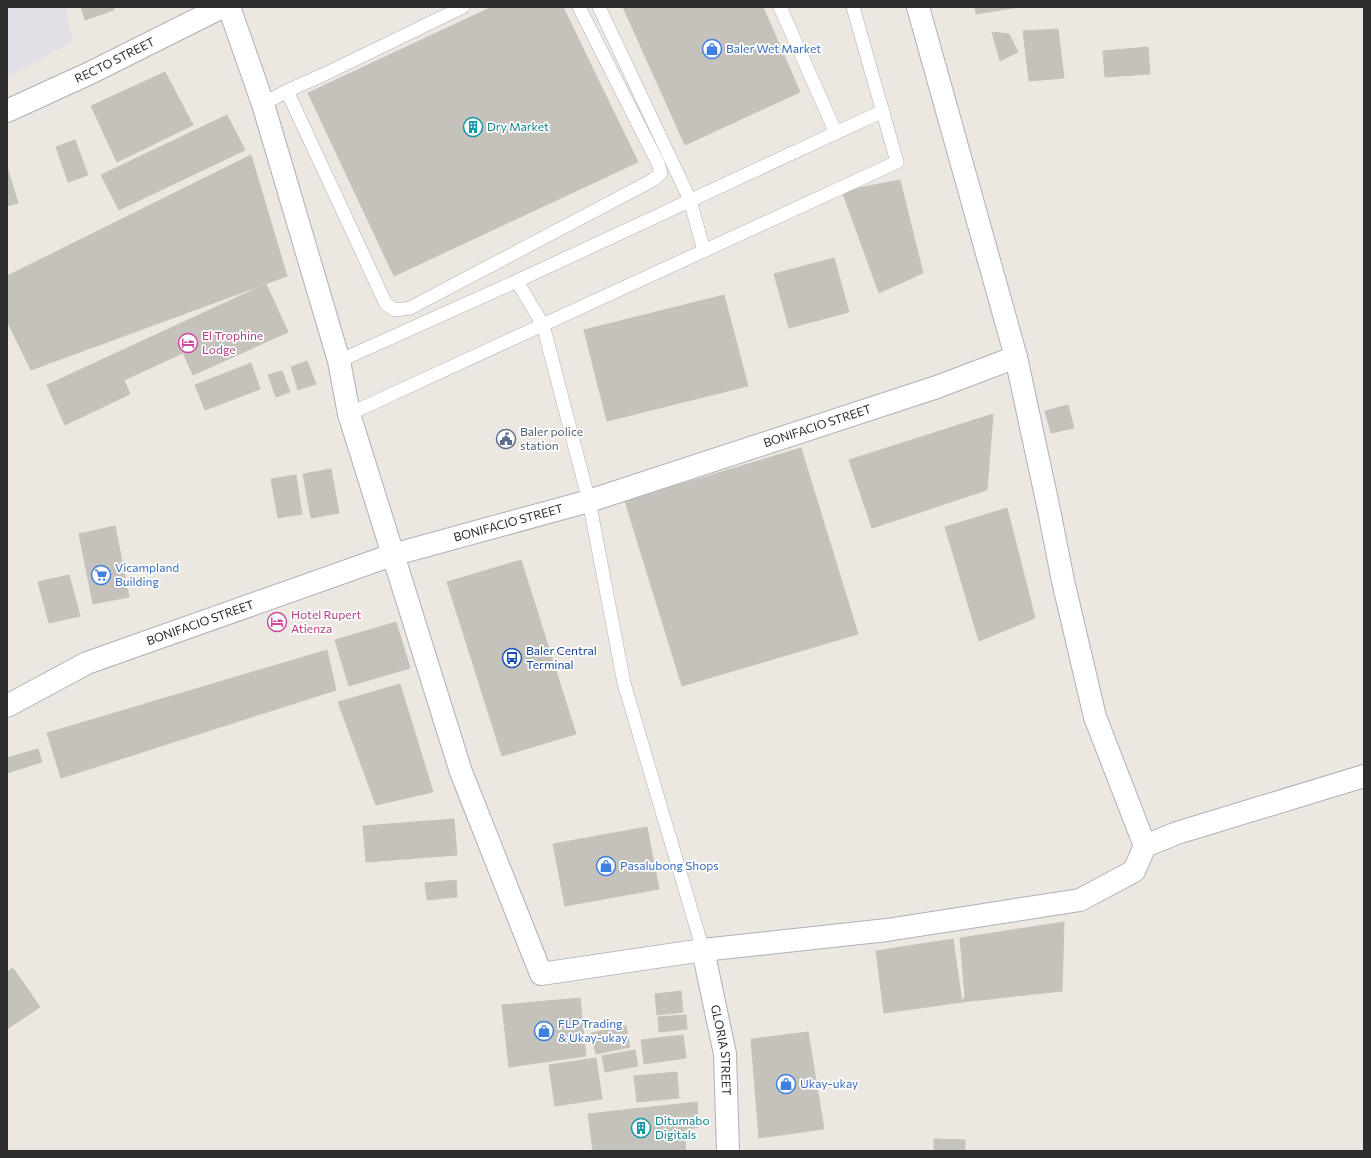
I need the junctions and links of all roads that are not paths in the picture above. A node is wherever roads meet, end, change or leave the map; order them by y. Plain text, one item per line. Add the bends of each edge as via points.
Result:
1 (222, 7) edge
2 (229, 7) edge
3 (463, 7) edge
4 (579, 7) edge
5 (600, 7) edge
6 (780, 7) edge
7 (853, 7) edge
8 (918, 7) edge
9 (287, 91) junction
10 (263, 104) junction
11 (7, 111) edge
12 (883, 111) junction
13 (836, 133) junction
14 (690, 200) junction
15 (704, 251) junction
16 (517, 281) junction
17 (543, 325) junction
18 (1016, 357) junction
19 (340, 361) junction
20 (349, 414) junction
21 (589, 501) junction
22 (392, 555) junction
23 (7, 706) edge
24 (1364, 776) edge
25 (1145, 846) junction
26 (703, 950) junction
27 (728, 1151) edge

1 - 11 street, RECTO STREET
2 - 10 street
3 - 9 lane
4 - 9 lane via 661,173 653,180 410,308 395,310 386,304
5 - 14 lane
6 - 13 lane
7 - 12 lane
8 - 18 street
9 - 10 lane
10 - 19 street
12 - 13 lane
12 - 15 lane via 897,162
13 - 14 lane
14 - 15 lane
14 - 16 lane
15 - 17 lane
16 - 17 lane
16 - 19 lane
17 - 20 lane
17 - 21 lane
18 - 21 street, BONIFACIO STREET via 937,387
18 - 25 street via 1063,581 1095,717
19 - 20 street
20 - 22 street
21 - 22 street, BONIFACIO STREET
21 - 26 lane via 624,683
22 - 23 street, BONIFACIO STREET via 87,663
22 - 26 street via 461,772 541,974
24 - 25 street via 1177,833
25 - 26 street via 1134,871 1080,900 887,930
26 - 27 street, GLORIA STREET via 725,1054

